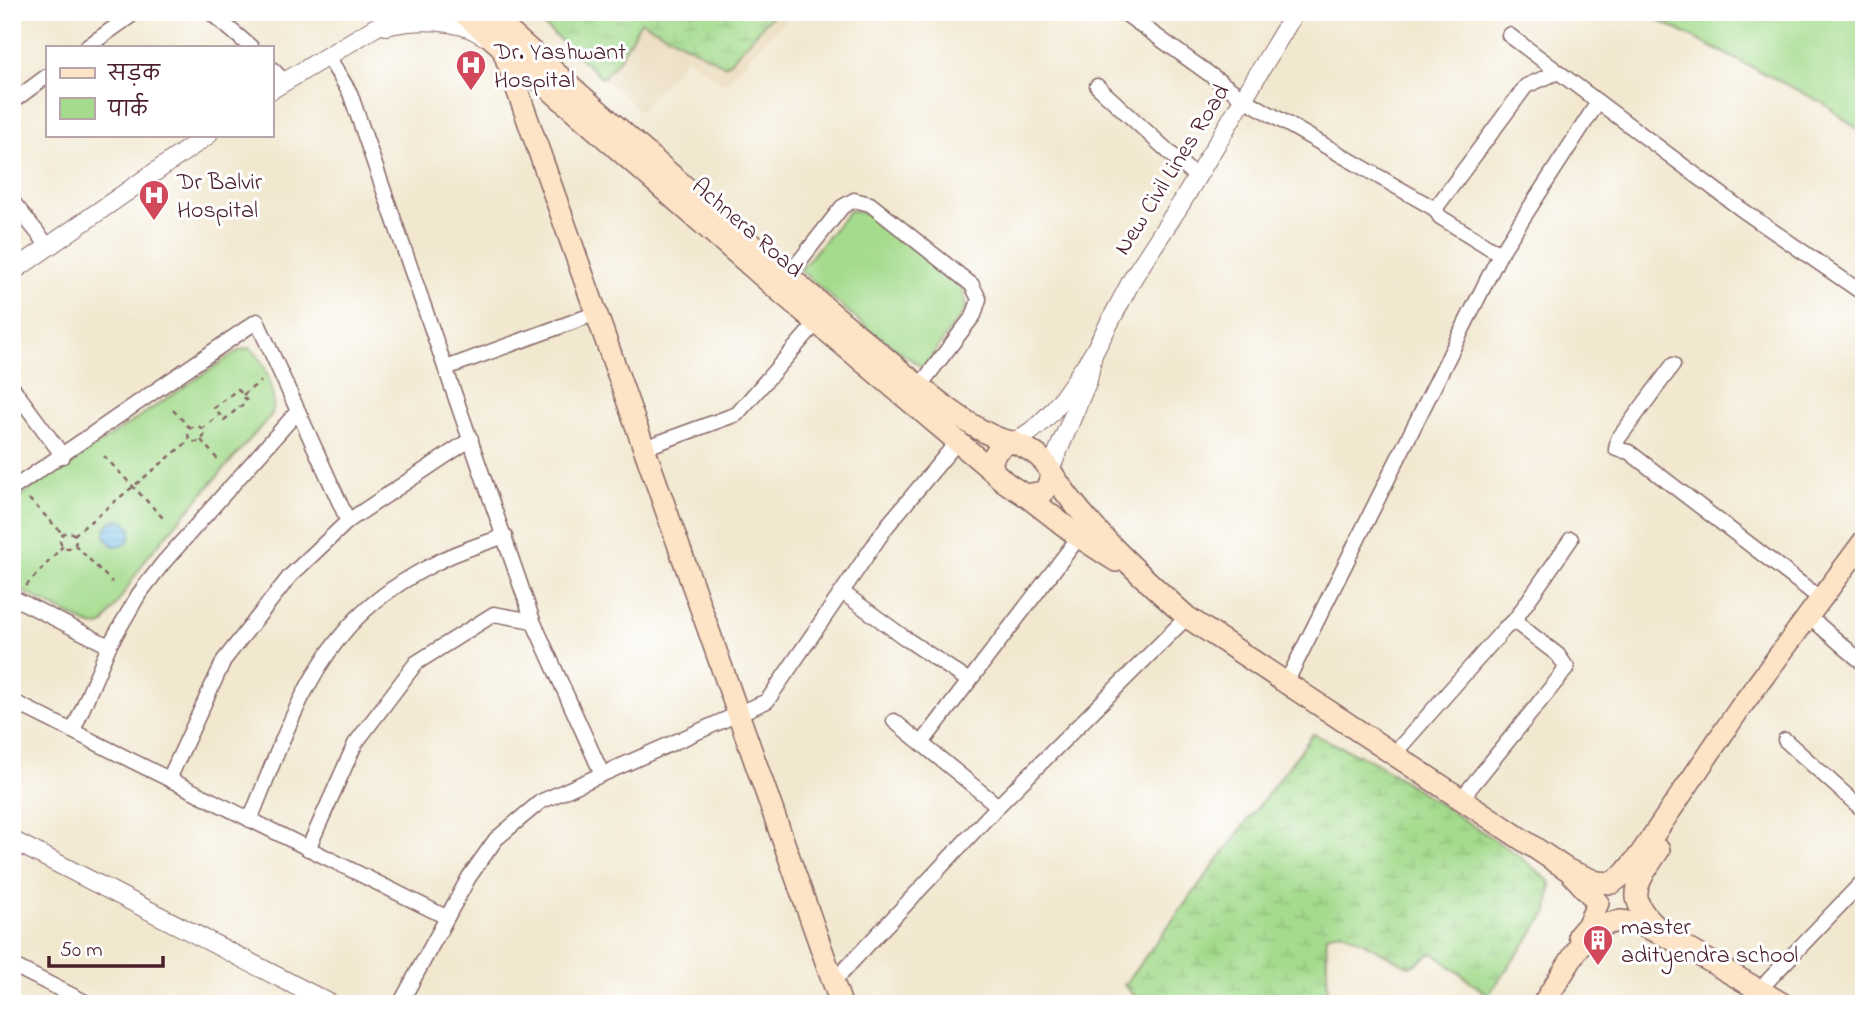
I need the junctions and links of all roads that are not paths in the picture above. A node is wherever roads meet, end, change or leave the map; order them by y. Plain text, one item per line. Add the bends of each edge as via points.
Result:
1 (136, 12) edge
2 (210, 12) edge
3 (401, 12) edge
4 (462, 12) edge
5 (487, 12) edge
6 (1123, 12) edge
7 (1295, 12) edge
8 (370, 30) junction
9 (1509, 35) dead end
10 (88, 46) edge
11 (250, 46) edge
12 (502, 47) junction
13 (327, 55) junction
14 (1558, 72) junction
15 (46, 77) edge
16 (275, 80) edge
17 (1097, 86) dead end
18 (1244, 99) junction
19 (12, 102) edge
20 (1598, 102) junction
21 (207, 136) edge
22 (1196, 177) junction
23 (12, 201) edge
24 (1434, 209) junction
25 (49, 247) junction
26 (1500, 254) junction
27 (12, 272) edge
28 (783, 283) junction
29 (1864, 294) edge
30 (597, 313) junction
31 (818, 321) junction
32 (1093, 354) junction
33 (1673, 365) dead end
34 (446, 368) junction
35 (12, 387) edge
36 (914, 393) junction
37 (298, 411) junction
38 (471, 439) junction
39 (957, 442) junction
40 (1013, 442) junction
41 (644, 447) junction
42 (63, 456) junction
43 (1050, 470) junction
44 (1002, 479) junction
45 (12, 489) edge
46 (1025, 495) junction
47 (348, 521) junction
48 (505, 536) junction
49 (1079, 537) junction
50 (1572, 540) dead end
51 (1864, 541) edge
52 (1864, 565) edge
53 (1142, 577) junction
54 (842, 592) junction
55 (12, 597) edge
56 (1816, 613) junction
57 (1187, 617) junction
58 (533, 621) junction
59 (1514, 621) junction
60 (109, 646) junction
61 (1864, 664) edge
62 (969, 681) junction
63 (1286, 683) junction
64 (12, 701) edge
65 (737, 714) junction
66 (894, 722) dead end
67 (73, 731) junction
68 (1785, 740) dead end
69 (922, 743) junction
70 (1394, 754) junction
71 (602, 774) junction
72 (169, 779) junction
73 (1461, 799) junction
74 (998, 806) junction
75 (1864, 811) edge
76 (250, 820) junction
77 (12, 840) edge
78 (308, 849) junction
79 (1569, 870) junction
80 (1612, 883) junction
81 (1861, 886) edge
82 (1635, 898) junction
83 (1598, 903) junction
84 (446, 918) junction
85 (1620, 921) junction
86 (1668, 937) junction
87 (12, 965) edge
88 (832, 983) junction
89 (1759, 990) junction
90 (89, 1004) edge
91 (331, 1004) edge
92 (400, 1004) edge
93 (841, 1004) edge
94 (1528, 1004) edge
95 (1543, 1004) edge
96 (1783, 1004) edge

1 - 10 street
2 - 11 street
3 - 8 street
4 - 12 main road, Achnera Road
5 - 28 main road, Achnera Road
6 - 18 street
7 - 18 street, New Civil Lines Road
8 - 12 street via 404,22 459,26
8 - 13 street
9 - 14 street
12 - 28 main road, Achnera Road
12 - 30 main road
13 - 16 street
13 - 34 street via 350,93
14 - 20 street
14 - 24 street via 1526,86
15 - 19 street
17 - 22 street
18 - 22 street, New Civil Lines Road
18 - 24 street
20 - 26 street
20 - 29 street
21 - 25 street
22 - 32 street, New Civil Lines Road via 1134,276
23 - 25 street
24 - 26 street
25 - 27 street
26 - 63 street
28 - 31 main road, Achnera Road
28 - 36 main road, Achnera Road
28 - 36 street via 842,207 855,200 870,204 972,285 979,299 974,315
30 - 34 street
30 - 41 main road
31 - 36 main road, Achnera Road
31 - 41 street via 737,414
32 - 40 street via 1048,418
32 - 43 street via 1088,380
33 - 56 street via 1618,439 1616,449 1629,452
34 - 38 street
35 - 42 street
36 - 39 main road, Achnera Road
36 - 40 main road, Achnera Road via 979,430
37 - 42 street via 257,321
37 - 47 street
37 - 60 street via 163,563
38 - 47 street
38 - 48 street
39 - 44 main road, Achnera Road
39 - 54 street via 887,526
40 - 43 main road via 1044,461
40 - 44 main road via 999,447 993,458 994,470
41 - 65 main road
42 - 45 street
43 - 46 main road via 1050,482 1043,492
43 - 53 main road via 1068,500
44 - 46 main road
46 - 49 main road
47 - 72 street via 290,576 224,660
48 - 58 street
48 - 76 street via 438,561 357,617 302,696
49 - 53 main road
49 - 62 street
50 - 59 street
51 - 56 main road
52 - 56 main road
53 - 57 main road
54 - 62 street
54 - 65 street via 767,701
55 - 60 street
56 - 61 street
56 - 80 main road via 1740,708 1640,855
56 - 82 main road via 1651,862
57 - 63 main road
57 - 74 street
58 - 71 street
58 - 78 street via 494,614 416,663 355,744
59 - 70 street
59 - 73 street via 1558,655 1567,668
60 - 67 street
62 - 69 street
63 - 70 main road
64 - 67 street
65 - 71 street
65 - 88 main road
66 - 69 street
67 - 72 street
68 - 75 street
69 - 74 street
70 - 73 main road
71 - 84 street via 540,802 496,839
72 - 76 street
73 - 79 main road
74 - 88 street
76 - 78 street
77 - 91 street
78 - 84 street
79 - 80 main road
79 - 83 main road
80 - 82 main road via 1626,885
80 - 83 main road via 1600,891
81 - 89 street
82 - 85 main road via 1631,913
82 - 86 main road via 1651,923
83 - 85 main road via 1603,914
83 - 94 main road via 1587,926
84 - 92 street
85 - 86 main road
85 - 95 main road via 1600,925 1583,941
86 - 89 main road
87 - 90 street
88 - 93 main road
89 - 96 main road

